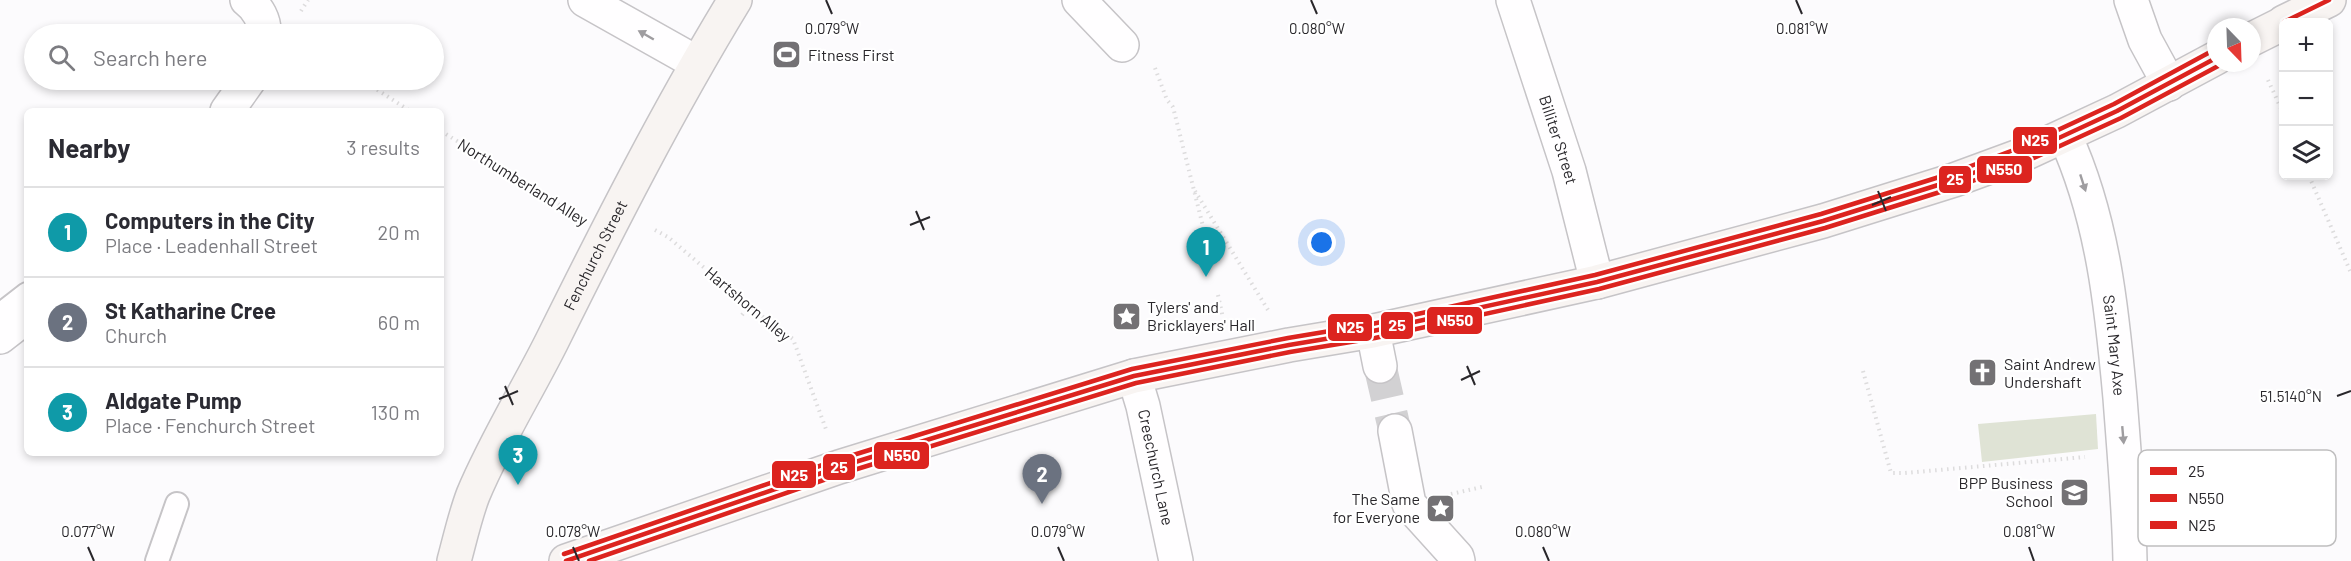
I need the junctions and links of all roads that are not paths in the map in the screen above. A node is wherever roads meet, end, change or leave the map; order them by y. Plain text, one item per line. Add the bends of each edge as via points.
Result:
1 (248, 0) edge
2 (585, 0) edge
3 (735, 0) edge
4 (1079, 0) edge
5 (1513, 0) edge
6 (2131, 0) edge
7 (2329, 0) edge
8 (2294, 18) edge
9 (261, 24) edge
10 (2279, 26) edge
11 (2261, 34) edge
12 (1122, 45) road end
13 (697, 63) junction
14 (2207, 63) edge
15 (2169, 84) junction
16 (242, 90) edge
17 (229, 108) edge
18 (2065, 136) junction
19 (1597, 282) junction
20 (24, 296) edge
21 (0, 315) edge
22 (24, 318) edge
23 (1373, 331) junction
24 (0, 337) edge
25 (1380, 366) tunnel mouth
26 (1134, 376) junction
27 (1395, 431) tunnel mouth
28 (177, 504) dead end
29 (156, 561) edge
30 (454, 561) edge
31 (566, 561) edge
32 (1176, 561) edge
33 (1458, 561) edge
34 (2130, 561) edge

1 - 9 street via 255,6
13 -> 2 street
3 - 13 street, Fenchurch Street
4 - 12 street
5 - 19 street, Billiter Street via 1569,171
6 - 15 street via 2145,40
7 - 8 street
10 - 11 street
13 - 30 street, Fenchurch Street via 495,449 473,496
14 - 15 street
15 - 18 street
16 - 17 street
18 - 19 street via 1944,184
18 -> 34 street, Saint Mary Axe via 2088,196 2104,264 2125,457
19 - 23 street
20 - 21 lane
22 - 24 street
23 - 25 street
23 - 26 street
26 - 31 street via 839,466
26 - 32 street, Creechurch Lane
27 - 33 street via 1409,504
28 - 29 lane

